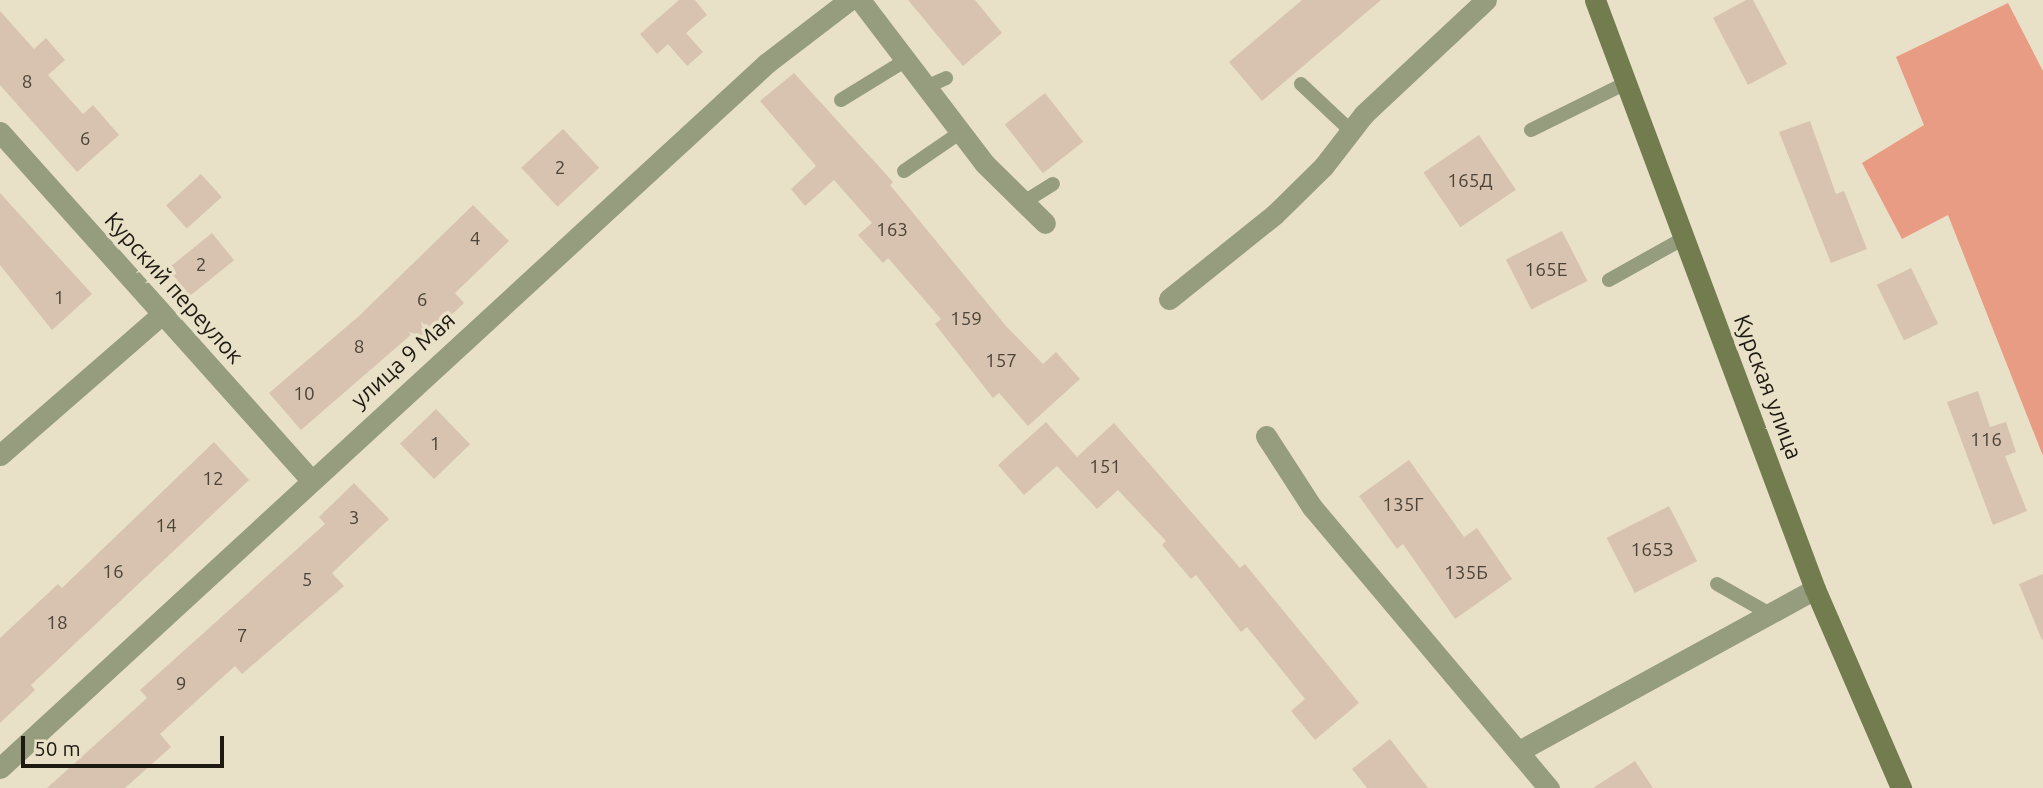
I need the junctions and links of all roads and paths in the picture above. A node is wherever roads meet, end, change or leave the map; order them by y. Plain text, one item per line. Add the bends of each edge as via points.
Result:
1 (849, 0) edge
2 (860, 0) edge
3 (1486, 0) edge
4 (1595, 0) edge
5 (906, 60) junction
6 (1626, 83) junction
7 (1301, 84) dead end
8 (841, 100) dead end
9 (1531, 130) dead end
10 (1351, 131) junction
11 (0, 132) edge
12 (961, 132) junction
13 (904, 171) dead end
14 (1053, 184) dead end
15 (1024, 202) junction
16 (1045, 223) dead end
17 (1684, 238) junction
18 (1609, 280) dead end
19 (1169, 299) dead end
20 (162, 314) junction
21 (1266, 436) dead end
22 (0, 454) edge
23 (310, 479) junction
24 (1717, 584) dead end
25 (1815, 589) junction
26 (1770, 614) junction
27 (1519, 751) junction
28 (0, 768) edge
29 (1549, 788) edge
30 (1901, 788) edge

1 - 23 street, улица 9 Мая via 767,63
2 - 5 street
3 - 10 street
4 - 6 street, Курская улица
5 - 8 lane
5 - 12 street via 936,82
6 - 9 lane
6 - 17 street, Курская улица
7 - 10 lane
10 - 19 street via 1323,167 1275,214
11 - 20 street, Курский переулок
12 - 13 lane
12 - 15 street
14 - 15 lane
15 - 16 street
17 - 18 lane
17 - 25 street, Курская улица
20 - 22 street
20 - 23 street, Курский переулок
21 - 27 street via 1312,507
23 - 28 street, улица 9 Мая
24 - 26 lane
25 - 26 street
25 - 30 street, Курская улица
26 - 27 street
27 - 29 street

